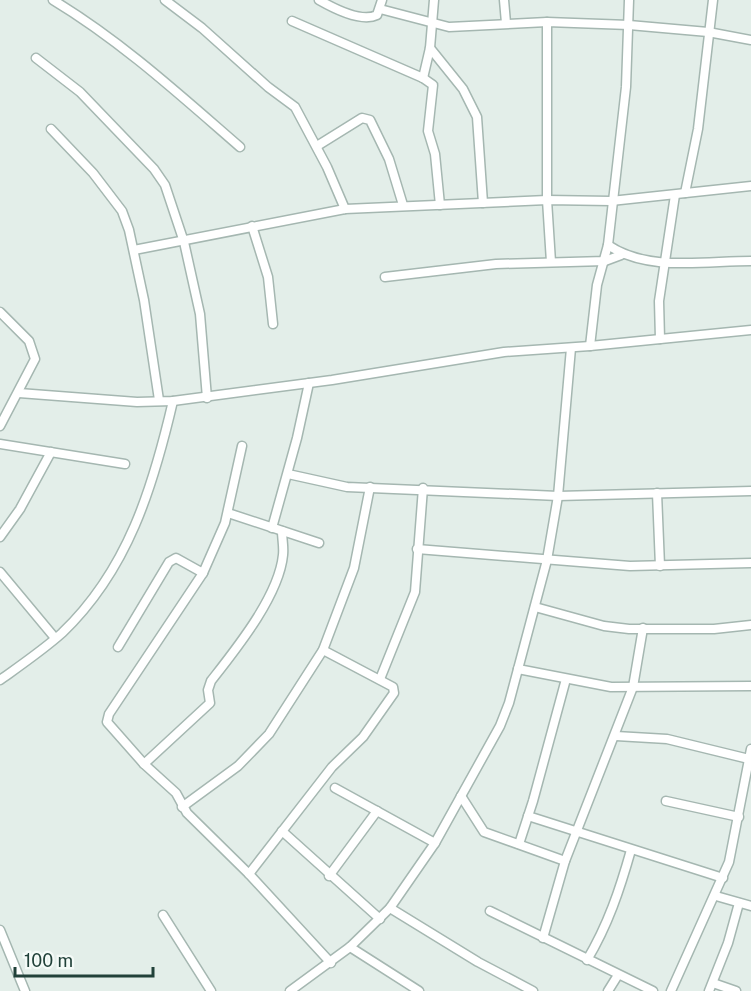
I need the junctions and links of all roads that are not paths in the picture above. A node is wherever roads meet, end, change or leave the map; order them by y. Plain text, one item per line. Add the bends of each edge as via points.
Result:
1 (53, 0) edge
2 (165, 0) edge
3 (319, 0) edge
4 (434, 0) edge
5 (504, 0) edge
6 (629, 0) edge
7 (713, 0) edge
8 (381, 5) edge
9 (292, 21) dead end
10 (547, 22) junction
11 (430, 23) junction
12 (506, 23) junction
13 (629, 25) junction
14 (708, 32) junction
15 (751, 40) edge
16 (430, 48) junction
17 (36, 58) dead end
18 (423, 78) junction
19 (51, 129) dead end
20 (317, 146) junction
21 (240, 147) dead end
22 (751, 186) edge
23 (686, 193) junction
24 (675, 195) junction
25 (547, 200) junction
26 (611, 201) junction
27 (483, 203) junction
28 (403, 205) junction
29 (440, 205) junction
30 (345, 209) junction
31 (252, 226) junction
32 (184, 242) junction
33 (608, 245) junction
34 (134, 250) junction
35 (621, 255) junction
36 (605, 261) junction
37 (751, 261) edge
38 (551, 262) junction
39 (663, 262) junction
40 (385, 277) dead end
41 (0, 312) edge
42 (273, 324) dead end
43 (751, 330) edge
44 (660, 339) junction
45 (590, 346) junction
46 (571, 348) junction
47 (309, 383) junction
48 (19, 393) junction
49 (207, 398) junction
50 (159, 400) junction
51 (173, 401) junction
52 (0, 426) edge
53 (0, 444) edge
54 (242, 446) dead end
55 (51, 452) junction
56 (124, 464) dead end
57 (288, 474) junction
58 (370, 487) junction
59 (423, 488) junction
60 (751, 491) edge
61 (657, 493) junction
62 (558, 495) junction
63 (228, 513) junction
64 (272, 528) junction
65 (282, 531) junction
66 (0, 537) edge
67 (319, 543) dead end
68 (417, 549) junction
69 (547, 560) junction
70 (751, 563) edge
71 (660, 566) junction
72 (0, 572) edge
73 (203, 573) junction
74 (535, 608) junction
75 (751, 625) edge
76 (643, 628) junction
77 (55, 638) junction
78 (118, 647) dead end
79 (323, 650) junction
80 (518, 669) junction
81 (566, 679) junction
82 (0, 680) edge
83 (380, 680) junction
84 (751, 686) edge
85 (633, 687) junction
86 (616, 736) junction
87 (751, 749) edge
88 (749, 759) junction
89 (144, 764) junction
90 (335, 788) dead end
91 (461, 796) junction
92 (666, 801) dead end
93 (182, 807) junction
94 (376, 811) junction
95 (528, 816) junction
96 (740, 817) junction
97 (282, 831) junction
98 (576, 833) junction
99 (435, 843) junction
100 (519, 844) junction
101 (631, 850) junction
102 (565, 861) junction
103 (249, 874) junction
104 (329, 876) junction
105 (723, 878) junction
106 (716, 896) junction
107 (739, 903) junction
108 (751, 906) edge
109 (390, 908) junction
110 (490, 911) dead end
111 (163, 915) dead end
112 (380, 920) junction
113 (0, 930) edge
114 (543, 938) junction
115 (350, 948) junction
116 (587, 960) junction
117 (331, 963) junction
118 (618, 975) junction
119 (303, 983) junction
120 (711, 987) edge
121 (26, 991) edge
122 (211, 991) edge
123 (290, 991) edge
124 (312, 991) edge
125 (419, 991) edge
126 (534, 991) edge
127 (608, 991) edge
128 (653, 991) edge
129 (671, 991) edge
130 (736, 991) edge

1 - 21 street via 137,58
2 - 20 street via 295,107
3 - 8 street via 339,10 369,17 376,15
4 - 11 street
5 - 12 street
6 - 13 street
7 - 14 street
8 - 11 street
9 - 18 street
10 - 12 street
10 - 13 street
10 - 25 street
11 - 12 street via 449,27
11 - 16 street
13 - 14 street
13 - 26 street via 626,87
14 - 15 street
14 - 23 street via 698,129
16 - 18 street
16 - 27 street via 473,104
17 - 32 street via 80,92 154,169 165,185
18 - 29 street via 434,87 428,131 435,154
19 - 34 street via 122,211
20 - 28 street via 362,118 370,120 389,159
20 - 30 street
22 - 23 street
23 - 24 street
24 - 26 street
24 - 39 street
25 - 26 street
25 - 27 street
25 - 38 street
26 - 33 street
27 - 29 street
28 - 29 street
28 - 30 street
30 - 31 street
31 - 32 street
31 - 42 street via 268,277
32 - 34 street
32 - 49 street via 200,314
33 - 35 street
33 - 36 street
34 - 50 street
35 - 36 street
35 - 39 street
36 - 38 street
36 - 45 street via 597,285
37 - 39 street
38 - 40 street
39 - 44 street via 658,311
41 - 48 street via 33,350 35,359
43 - 44 street
44 - 45 street
45 - 46 street
46 - 47 street via 504,352
46 - 62 street
47 - 49 street
47 - 57 street
48 - 50 street via 136,402
48 - 52 street
49 - 51 street
50 - 51 street
51 - 77 street via 156,473 123,552 84,608
53 - 55 street
54 - 63 street
55 - 56 street
55 - 66 street
57 - 58 street via 347,487
57 - 64 street
58 - 59 street
58 - 79 street via 354,568
59 - 62 street
59 - 68 street
60 - 61 street
61 - 62 street
61 - 71 street
62 - 69 street
63 - 64 street
63 - 73 street
64 - 65 street
65 - 67 street
65 - 89 street via 283,556 276,578 256,621 211,681 210,703
68 - 69 street
68 - 83 street via 415,592
69 - 71 street
69 - 74 street
70 - 71 street
72 - 77 street
73 - 78 street via 176,558 169,562
73 - 89 street via 108,718 111,727
74 - 76 street via 604,626
74 - 80 street
75 - 76 street
76 - 85 street
77 - 82 street
79 - 83 street
79 - 93 street via 269,734 238,766
80 - 81 street
80 - 91 street via 500,726
81 - 85 street
81 - 95 street
83 - 97 street via 393,687 393,695 363,737 332,768
84 - 85 street
85 - 86 street
86 - 88 street via 667,739
86 - 98 street
87 - 88 street
88 - 96 street
89 - 93 street via 176,793
90 - 94 street
91 - 99 street
91 - 100 street via 480,828
92 - 96 street
93 - 103 street
94 - 99 street
94 - 104 street
95 - 98 street
95 - 100 street
96 - 105 street
97 - 103 street
97 - 104 street
98 - 101 street
98 - 102 street
99 - 109 street
100 - 102 street
101 - 105 street
101 - 116 street via 614,908
102 - 114 street
103 - 117 street
104 - 112 street
105 - 106 street
106 - 107 street
106 - 129 street
107 - 108 street
107 - 120 street
109 - 112 street
109 - 126 street
110 - 114 street
111 - 122 street
112 - 115 street
113 - 121 street
114 - 116 street
115 - 117 street
115 - 125 street
116 - 118 street
117 - 119 street
118 - 127 street
118 - 128 street
119 - 123 street
119 - 124 street
120 - 130 street

